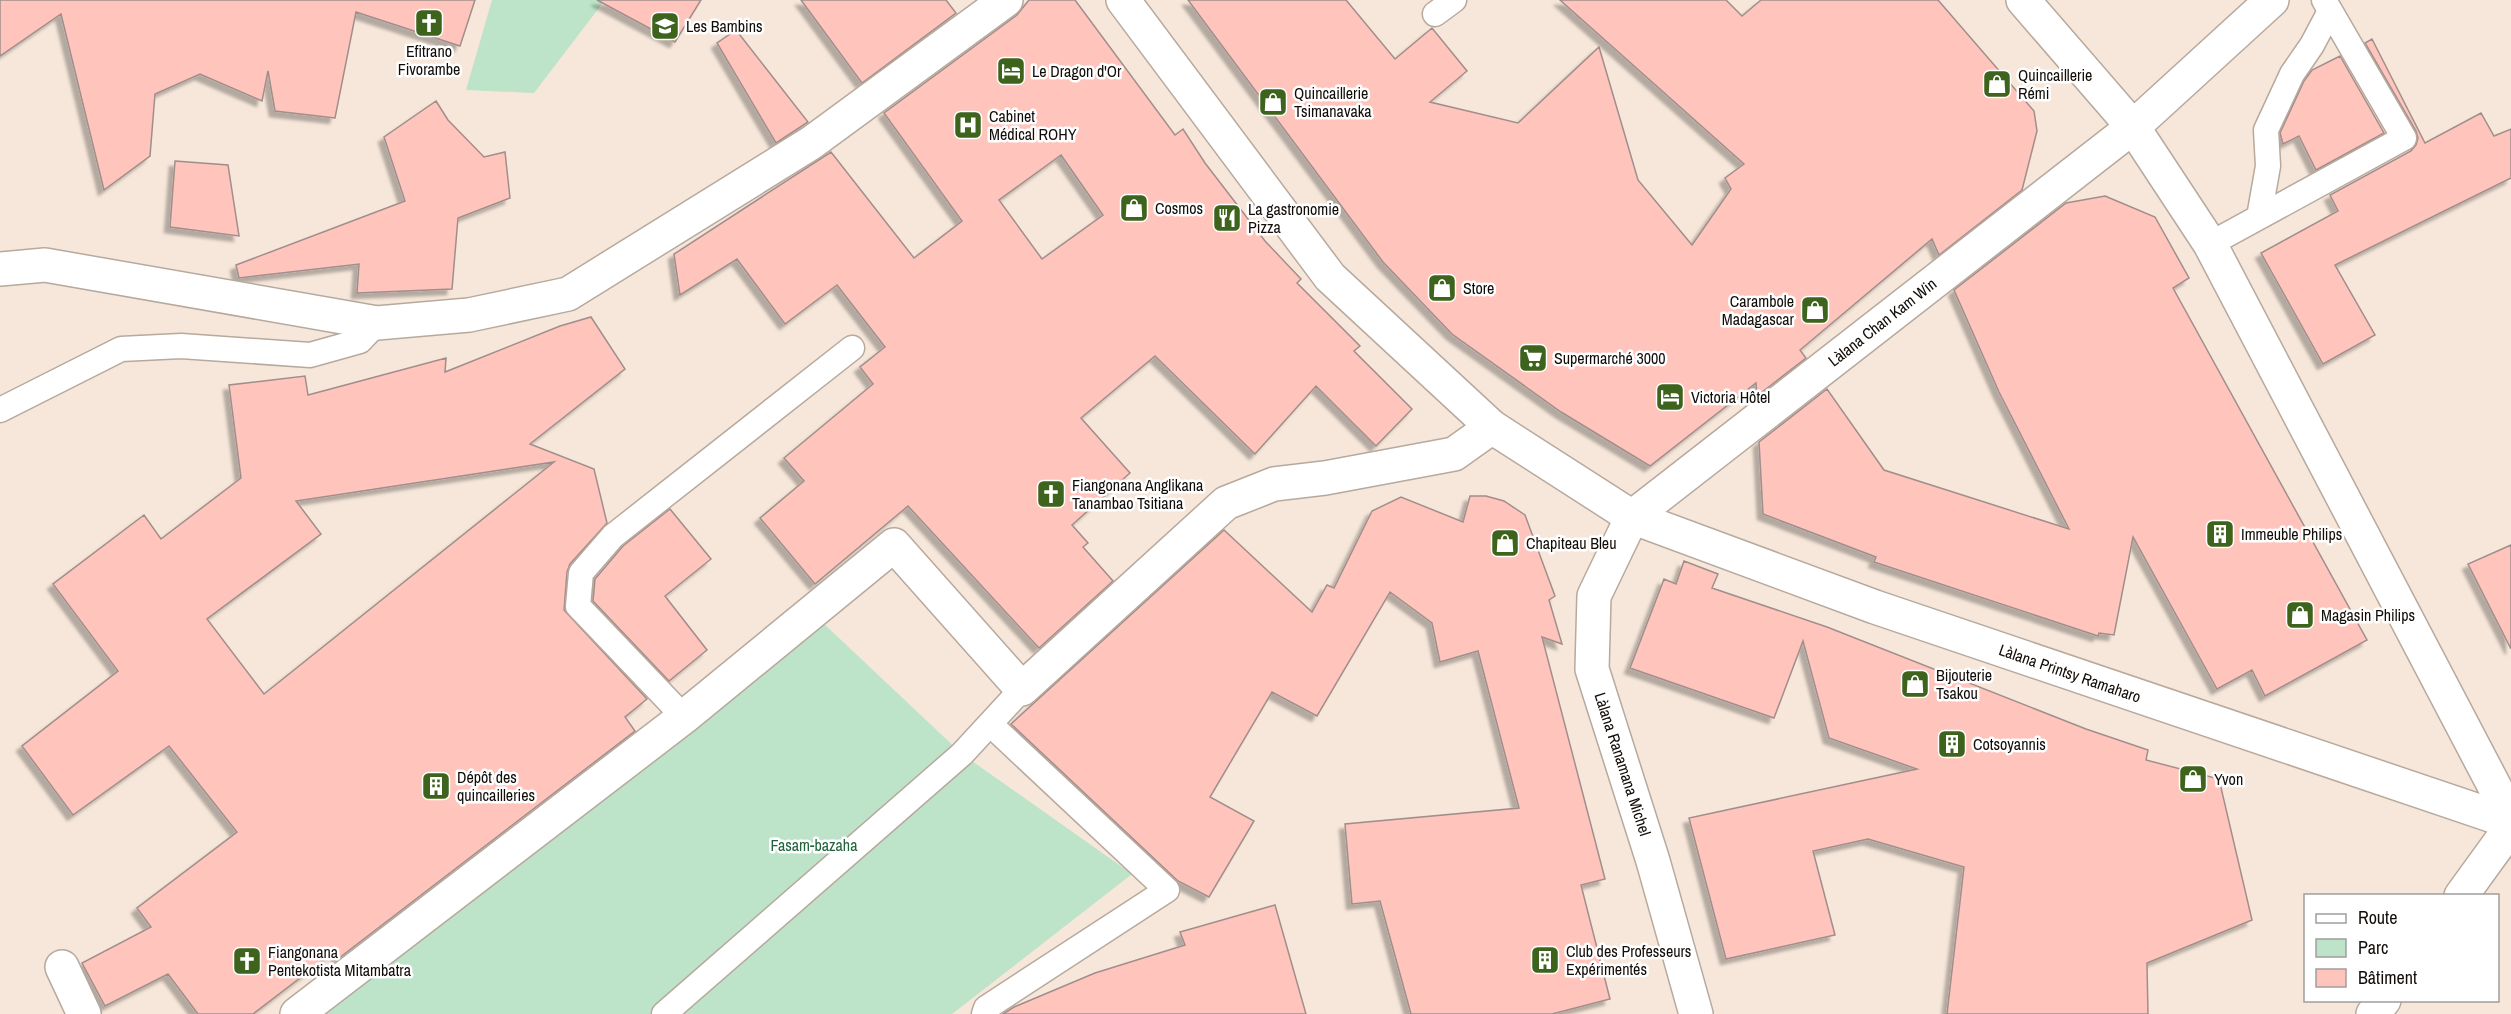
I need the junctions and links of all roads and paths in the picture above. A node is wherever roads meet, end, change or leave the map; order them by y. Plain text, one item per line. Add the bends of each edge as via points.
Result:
1 (1006, 0) edge
2 (1124, 0) edge
3 (2022, 0) edge
4 (2272, 0) edge
5 (2327, 5) edge
6 (2133, 127) junction
7 (2259, 217) junction
8 (2210, 244) junction
9 (0, 269) edge
10 (377, 323) junction
11 (852, 348) dead end
12 (0, 410) edge
13 (1492, 427) junction
14 (1632, 518) junction
15 (1022, 689) junction
16 (684, 717) junction
17 (990, 724) junction
18 (2511, 820) edge
19 (2511, 827) edge
20 (2462, 894) edge
21 (62, 967) dead end
22 (2382, 1002) edge
23 (84, 1014) edge
24 (297, 1014) edge
25 (664, 1014) edge
26 (984, 1014) edge
27 (1696, 1014) edge
28 (2373, 1014) edge

1 - 10 street via 811,143 568,294 469,315
2 - 13 street, Làlana Printsy Ramaharo via 1330,277
3 - 6 street
4 - 6 street, Làlana Chan Kam Win
5 - 7 lane via 2312,45 2292,74 2266,130 2268,166
5 - 7 lane via 2404,138
6 - 8 street
6 - 14 street, Làlana Chan Kam Win
7 - 8 lane
8 - 18 street
9 - 10 street via 45,265
10 - 12 lane via 360,340 310,355 181,346 121,349
11 - 16 lane via 613,536 580,573 578,606
13 - 14 street, Làlana Printsy Ramaharo
13 - 15 street via 1454,454 1274,484 1226,503
14 - 18 street, Làlana Printsy Ramaharo via 1875,607
14 - 27 street, Làlana Ranamana Michel via 1594,596 1592,669
15 - 16 street via 894,545
15 - 17 lane
16 - 24 street
17 - 25 lane via 962,754
17 - 26 lane via 1167,891 986,1008
19 - 20 street
21 - 23 street
22 - 28 street

